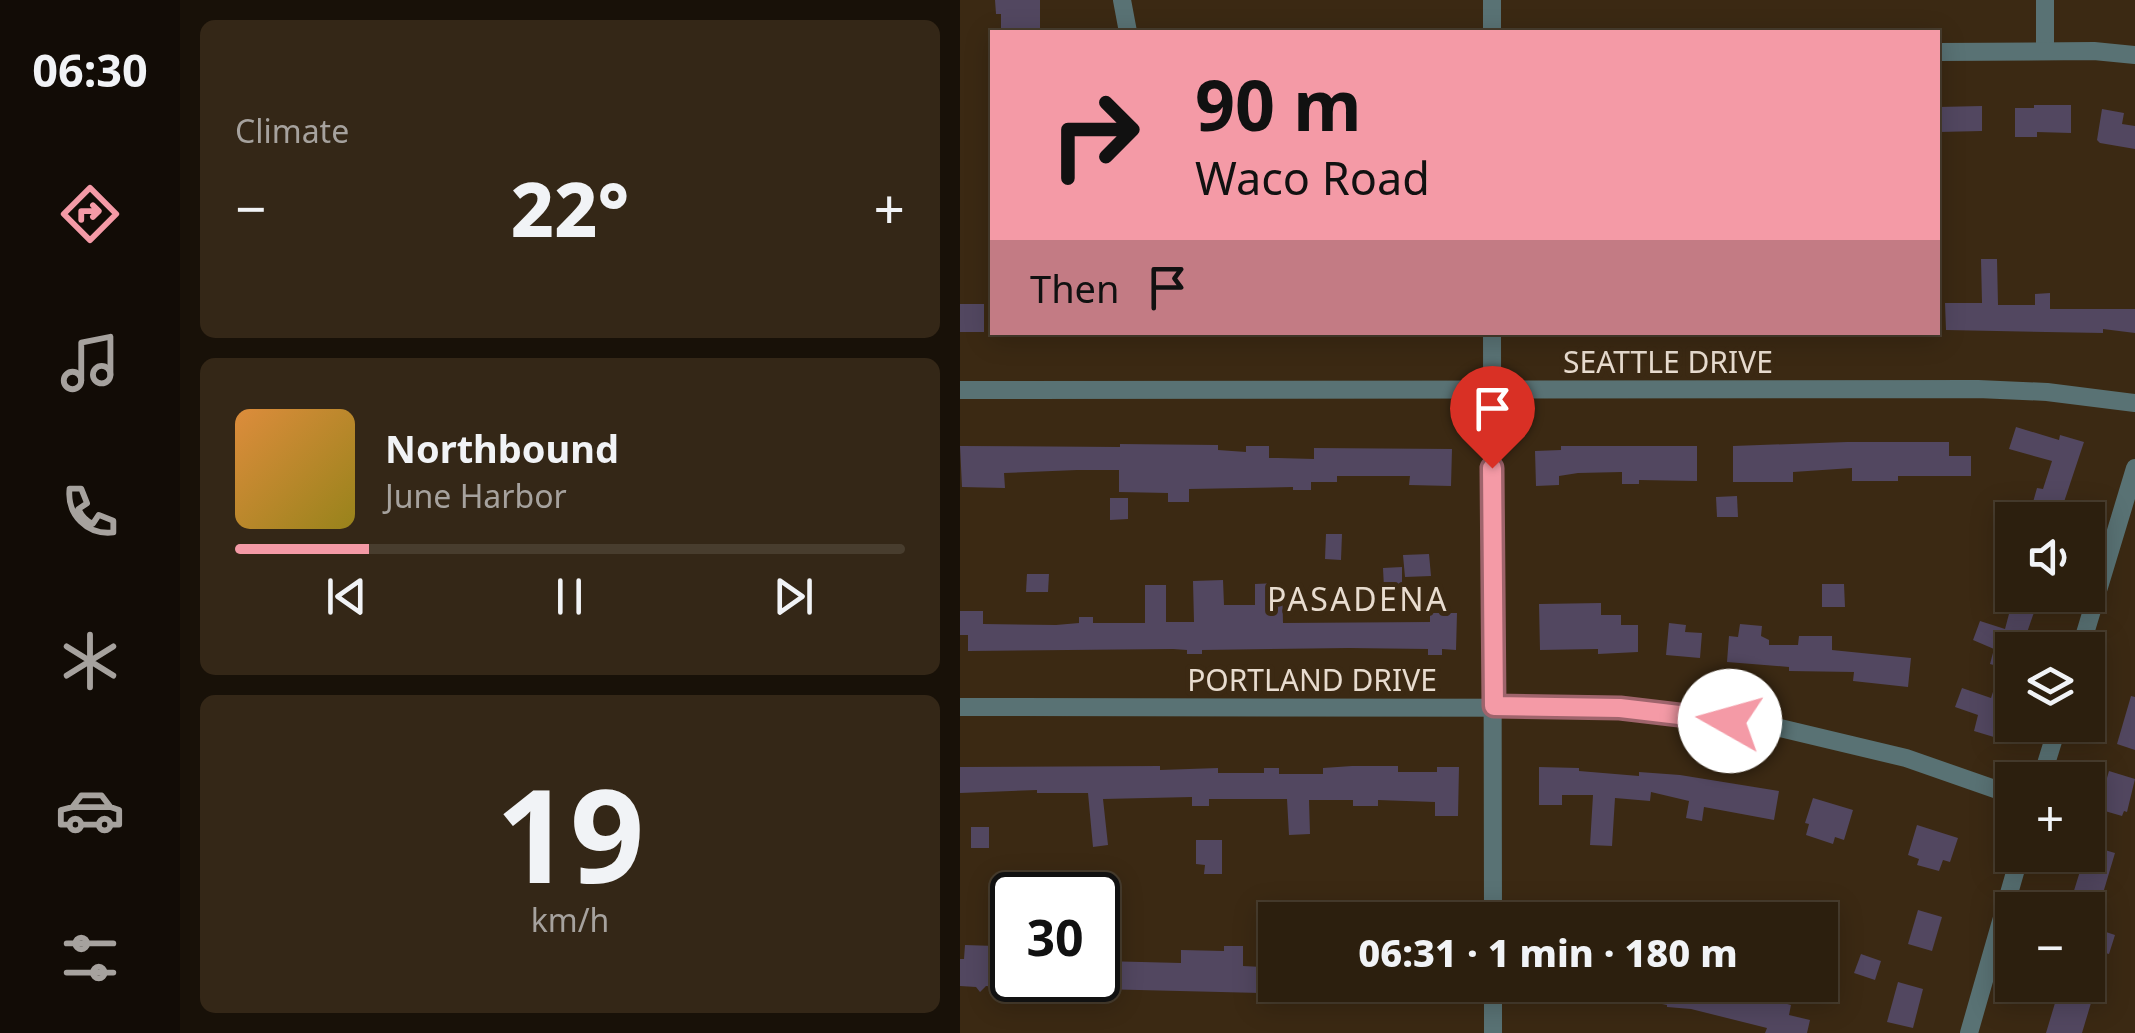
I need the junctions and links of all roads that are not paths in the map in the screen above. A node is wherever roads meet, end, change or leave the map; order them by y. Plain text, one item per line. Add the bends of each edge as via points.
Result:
1 (1122, 0) edge
2 (1492, 0) edge
3 (2045, 0) edge
4 (1128, 30) edge
5 (1492, 30) edge
6 (1940, 52) edge
7 (2044, 52) junction
8 (2135, 55) edge
9 (1492, 335) edge
10 (1492, 389) junction
11 (960, 390) edge
12 (2135, 404) edge
13 (2135, 468) edge
14 (2085, 632) edge
15 (1494, 706) junction
16 (960, 707) edge
17 (1995, 790) edge
18 (2015, 872) edge
19 (1493, 902) edge
20 (1493, 1002) edge
21 (1493, 1033) edge
22 (1968, 1033) edge

1 - 4 street
2 - 5 street
3 - 7 street
6 - 7 street
7 - 8 street
9 - 10 street
10 - 11 street, SEATTLE DRIVE
10 - 12 street, SEATTLE DRIVE via 1978,389
10 - 15 street
13 - 14 street
15 - 16 street, PORTLAND DRIVE
15 - 17 street, PORTLAND DRIVE via 1620,708 1767,725 1906,758
15 - 19 street
18 - 22 street
20 - 21 street

